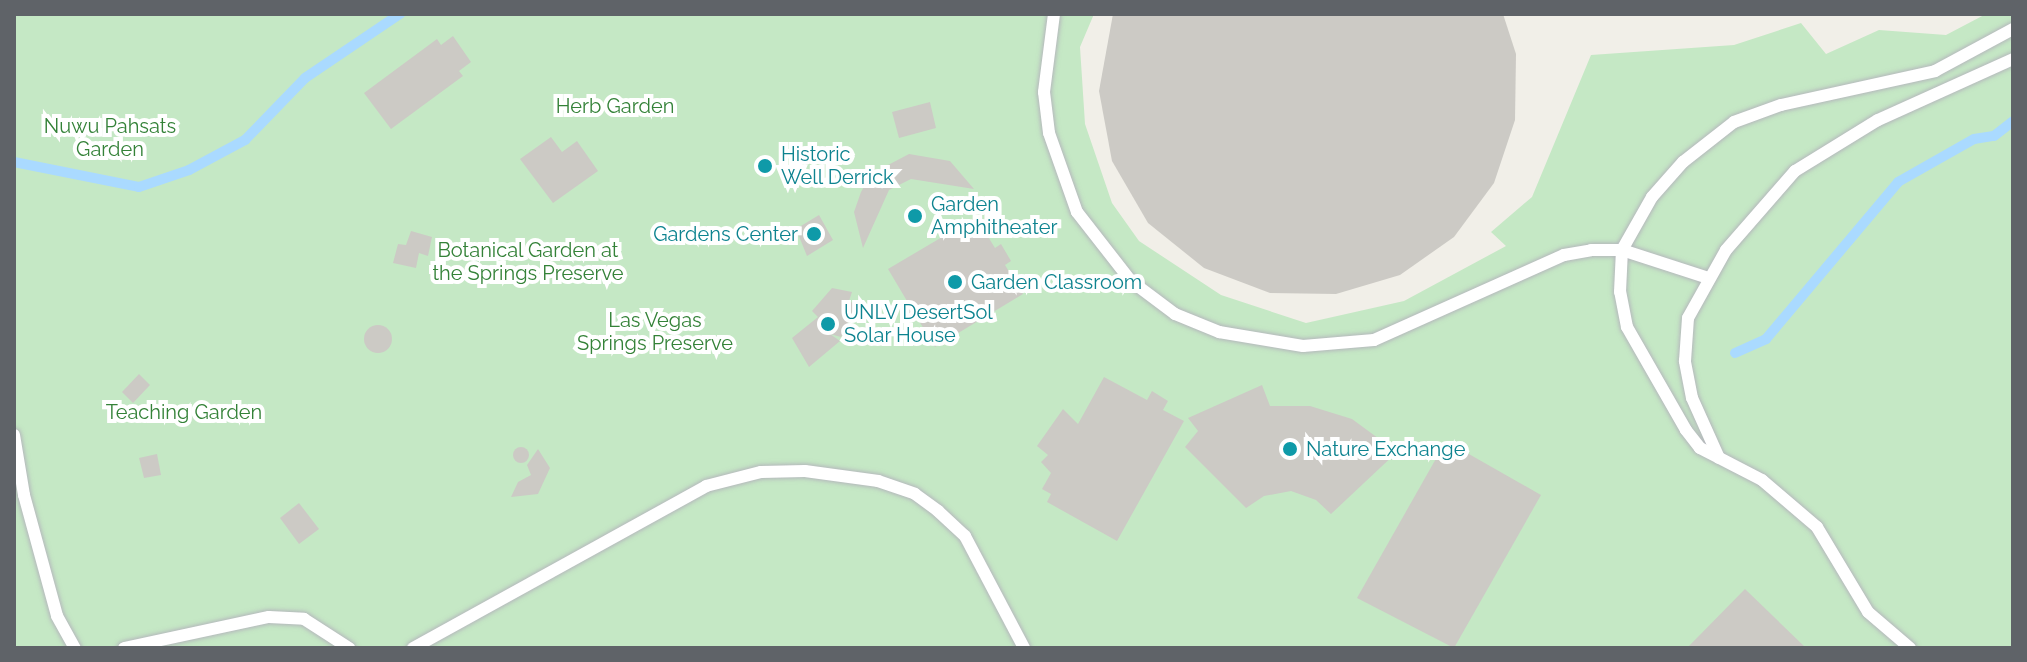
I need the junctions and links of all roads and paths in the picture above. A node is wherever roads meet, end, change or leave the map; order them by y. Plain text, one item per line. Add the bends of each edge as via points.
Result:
1 (1054, 14) edge
2 (2013, 29) edge
3 (2013, 59) edge
4 (1622, 250) junction
5 (1708, 278) junction
6 (14, 435) edge
7 (1719, 458) junction
8 (75, 648) edge
9 (124, 648) edge
10 (349, 648) edge
11 (413, 648) edge
12 (1024, 648) edge
13 (1910, 648) edge

1 - 4 lane via 1044,92 1049,133 1071,201 1131,281 1186,319 1219,332 1303,346 1374,340 1564,255
2 - 4 lane via 1935,71 1781,105 1734,122 1662,185
3 - 5 lane via 1878,120 1795,171 1759,207
4 - 5 lane
4 - 7 lane via 1620,292 1627,327 1686,430 1700,448
5 - 7 lane via 1688,318 1685,361 1692,398
6 - 8 lane via 24,495 57,616
7 - 13 lane via 1762,480 1817,527 1868,612
9 - 10 lane via 269,617 304,619
11 - 12 lane via 706,486 761,472 828,471 902,490 938,511 965,536

